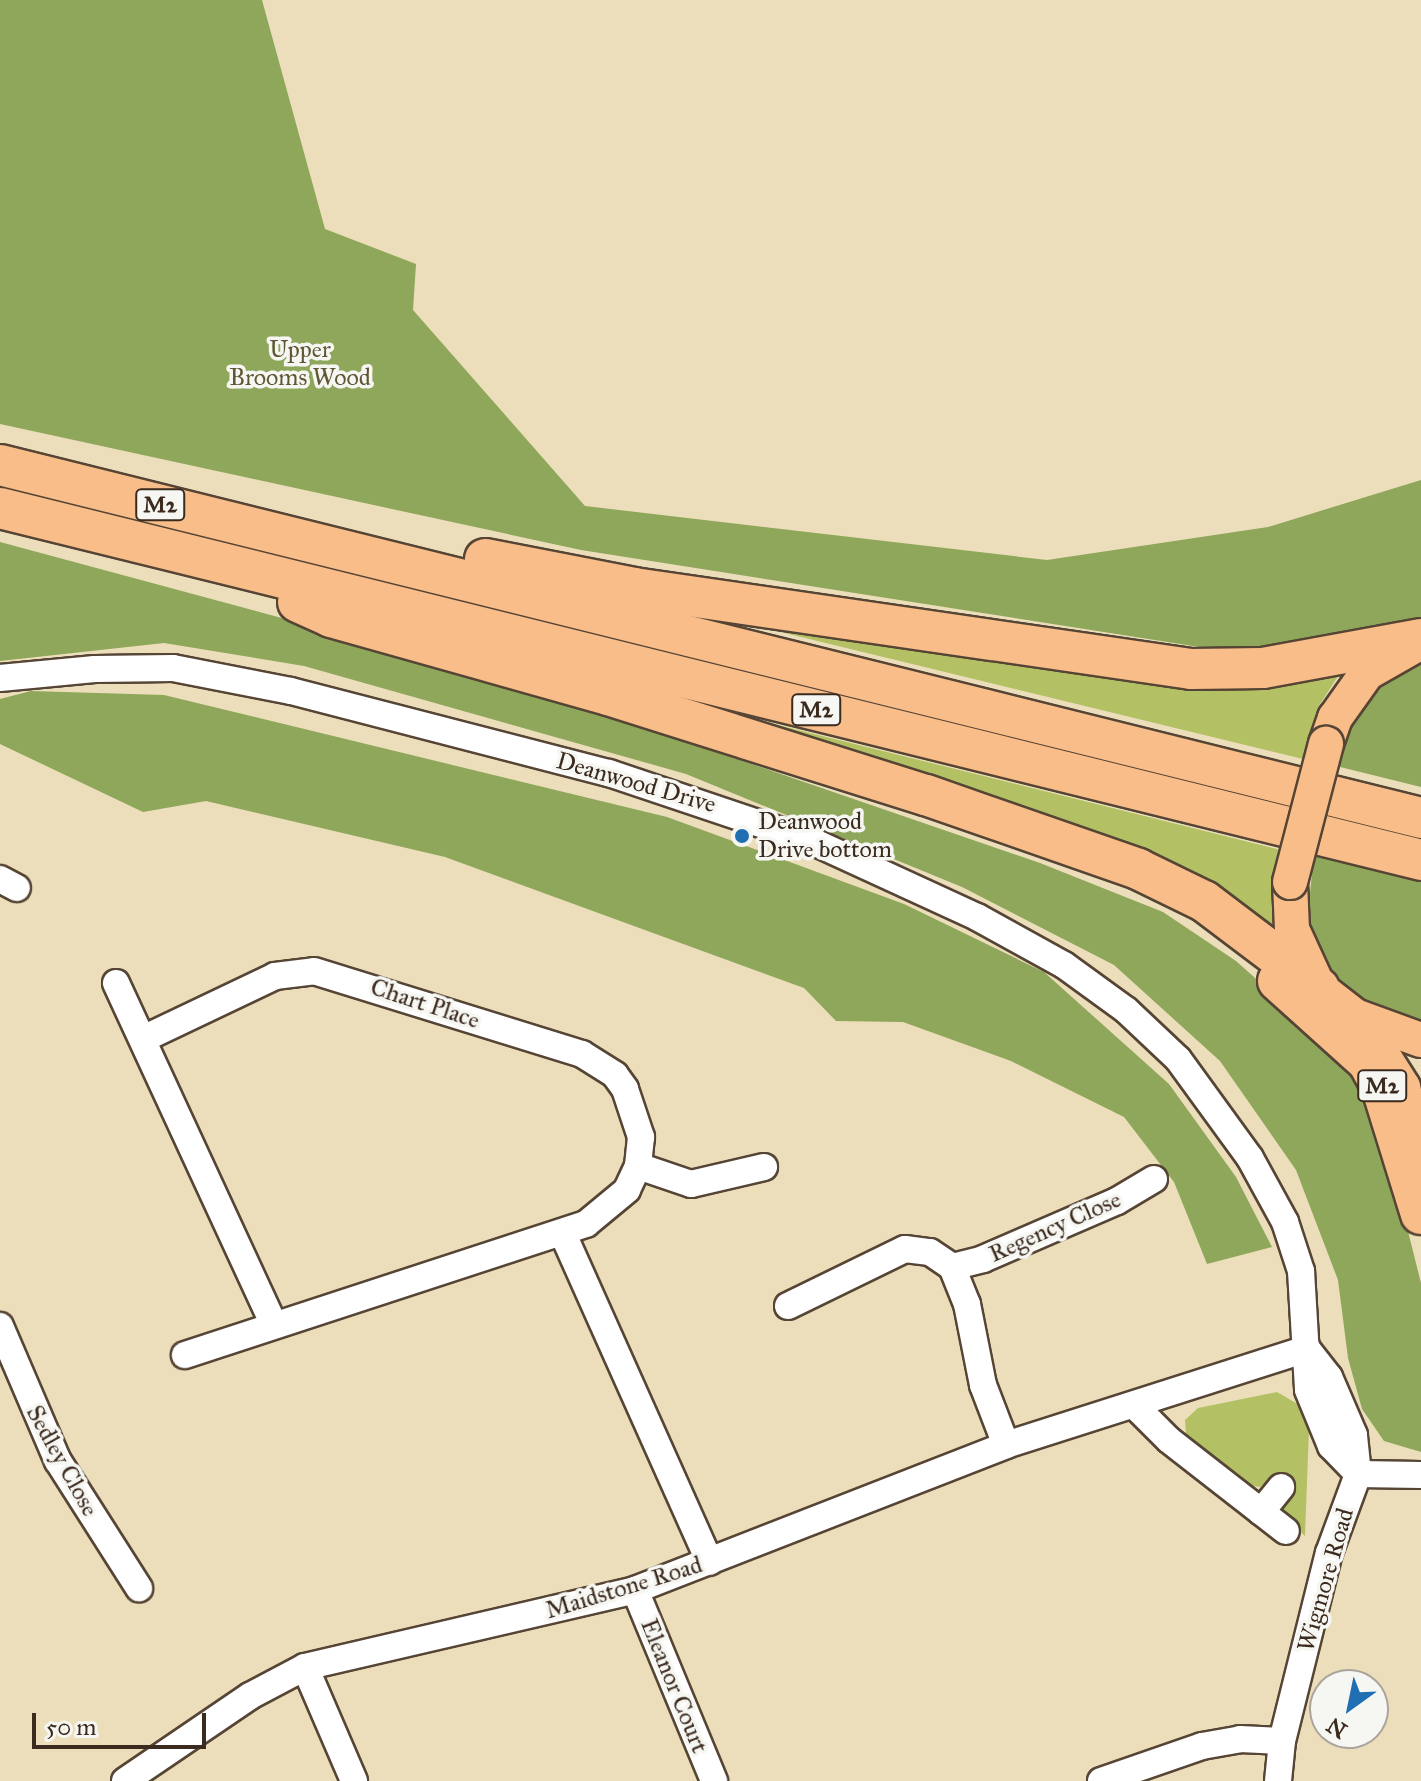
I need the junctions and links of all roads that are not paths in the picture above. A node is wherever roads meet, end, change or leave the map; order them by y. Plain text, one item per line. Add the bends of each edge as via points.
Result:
1 (0, 465) edge
2 (0, 508) edge
3 (319, 544) junction
4 (212, 560) junction
5 (1421, 641) edge
6 (0, 678) edge
7 (1421, 818) edge
8 (1044, 837) junction
9 (1421, 860) edge
10 (116, 983) dead end
11 (1319, 988) junction
12 (1355, 1016) junction
13 (143, 1039) junction
14 (1421, 1040) edge
15 (638, 1166) junction
16 (1421, 1166) edge
17 (764, 1167) dead end
18 (1154, 1179) dead end
19 (1421, 1214) edge
20 (563, 1234) junction
21 (952, 1267) junction
22 (788, 1306) dead end
23 (274, 1325) junction
24 (0, 1326) edge
25 (1307, 1349) junction
26 (185, 1355) dead end
27 (1134, 1405) junction
28 (1006, 1445) junction
29 (1358, 1474) junction
30 (1421, 1475) edge
31 (1281, 1487) dead end
32 (1261, 1512) junction
33 (1286, 1531) dead end
34 (710, 1562) junction
35 (139, 1588) dead end
36 (635, 1590) junction
37 (305, 1667) junction
38 (1282, 1741) junction
39 (125, 1781) edge
40 (354, 1781) edge
41 (714, 1781) edge
42 (1101, 1781) edge
43 (1278, 1781) edge

1 - 3 highway, M2
2 - 4 highway, M2
3 - 5 highway, M2 via 389,540 634,588 1191,669 1263,668
3 - 7 highway, M2
4 - 8 highway, M2 via 331,617 608,695
4 - 9 highway, M2
5 - 11 main road, bridge via 1367,673 1335,718 1326,744 1290,882 1292,929
6 - 25 street, Deanwood Drive via 173,668 291,691 718,806 853,859 977,917 1100,990 1150,1032 1202,1088 1285,1222 1301,1271
8 - 11 highway, M2 via 1173,884
8 - 19 highway, M2 via 1197,917 1348,1041 1381,1085
10 - 13 street
11 - 12 main road
12 - 14 main road
12 - 16 main road via 1395,1070
13 - 15 street, Chart Place via 275,976 299,970 328,974 599,1063 615,1075 634,1104 641,1137
13 - 23 street
15 - 17 street via 691,1184
15 - 20 street via 614,1205
18 - 21 street, Regency Close via 1117,1201 983,1259
20 - 23 street
20 - 34 street
21 - 22 street via 930,1252 905,1249
21 - 28 street via 967,1304 983,1385
23 - 26 street
24 - 35 street, Sedley Close via 58,1461
25 - 27 street, Maidstone Road
25 - 29 street, Deanwood Drive via 1308,1390 1331,1446
27 - 28 street, Maidstone Road
27 - 32 street
28 - 34 street, Maidstone Road
29 - 30 street
29 - 38 street, Wigmore Road via 1329,1553
31 - 32 street
32 - 33 street
34 - 36 street, Maidstone Road
36 - 37 street, Maidstone Road
36 - 41 street, Eleanor Court
37 - 39 street, Maidstone Road via 239,1703
37 - 40 street
38 - 42 street via 1240,1739 1202,1746
38 - 43 street, Wigmore Road

